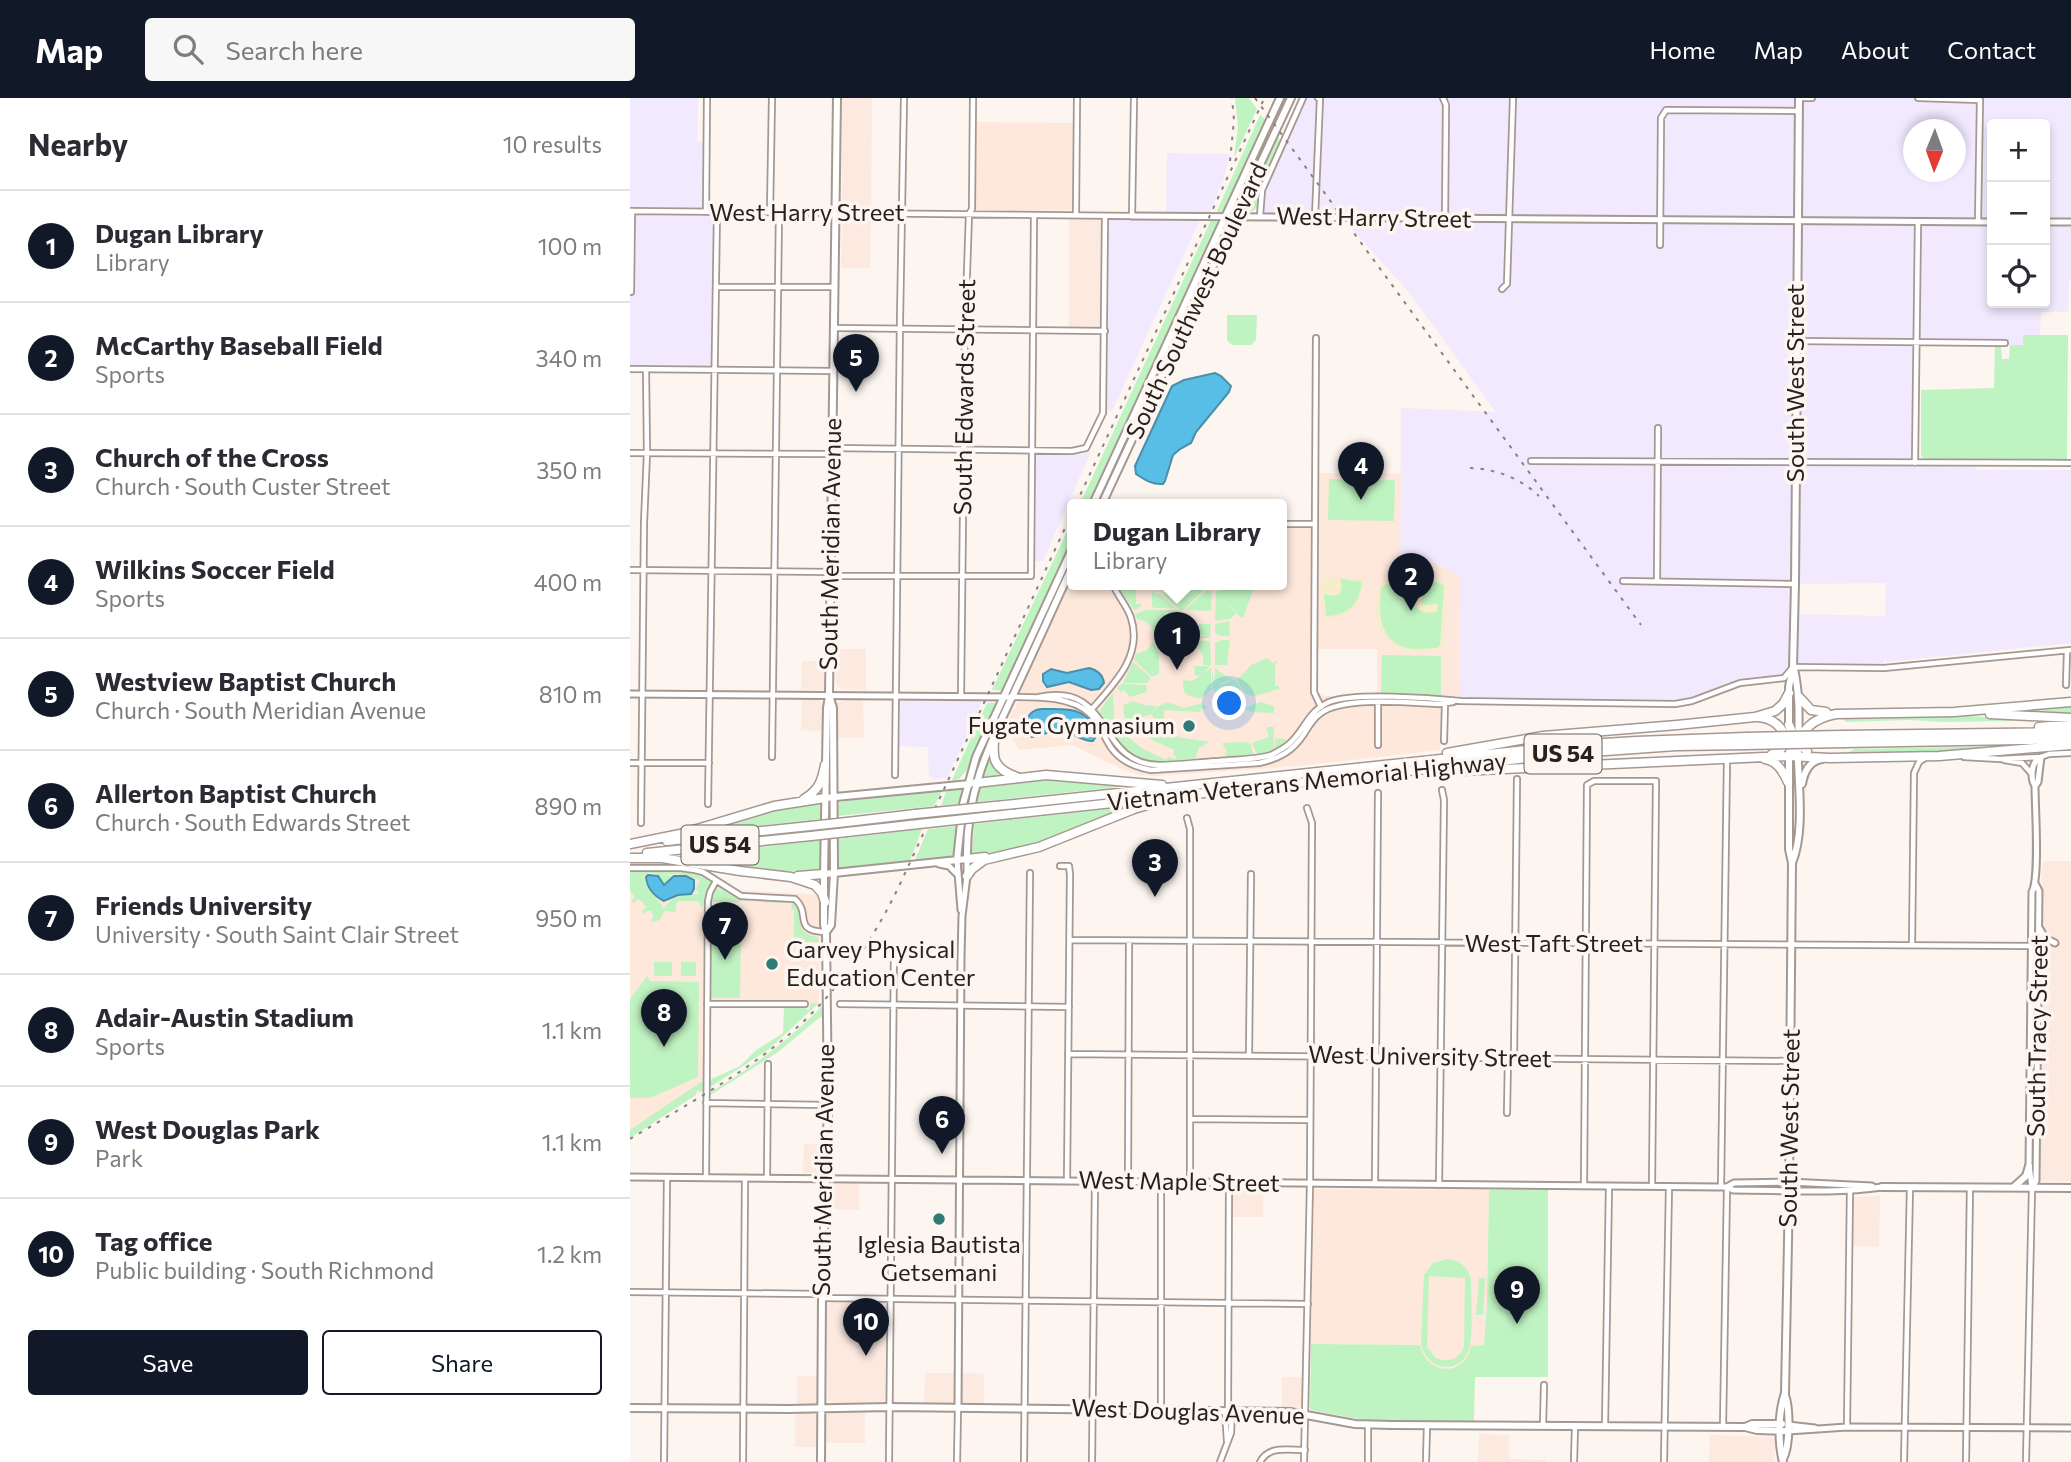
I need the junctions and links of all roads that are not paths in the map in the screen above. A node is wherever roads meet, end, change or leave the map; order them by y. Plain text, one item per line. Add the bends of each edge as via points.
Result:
1 (707, 98) edge
2 (772, 98) edge
3 (836, 98) edge
4 (904, 98) edge
5 (972, 98) edge
6 (1077, 98) edge
7 (1134, 98) edge
8 (1280, 98) edge
9 (1292, 98) edge
10 (1303, 98) edge
11 (1318, 98) edge
12 (1443, 98) edge
13 (1513, 98) edge
14 (1799, 98) edge
15 (1812, 98) edge
16 (1918, 98) edge
17 (1799, 111) junction
18 (631, 211) edge
19 (706, 212) junction
20 (717, 212) junction
21 (770, 212) junction
22 (779, 212) junction
23 (835, 212) junction
24 (902, 213) junction
25 (969, 214) junction
26 (1034, 215) junction
27 (1076, 215) junction
28 (1105, 215) junction
29 (1132, 216) junction
30 (1226, 216) junction
31 (1237, 216) junction
32 (1260, 216) junction
33 (1315, 217) junction
34 (1446, 219) junction
35 (1509, 220) junction
36 (1660, 220) junction
37 (1797, 221) junction
38 (1918, 222) junction
39 (1978, 222) junction
40 (1987, 222) edge
41 (2050, 222) edge
42 (2071, 222) edge
43 (1660, 245) dead end
44 (716, 287) junction
45 (779, 287) junction
46 (834, 287) junction
47 (1502, 289) dead end
48 (631, 292) edge
49 (834, 328) junction
50 (900, 329) junction
51 (965, 330) junction
52 (1033, 331) junction
53 (1105, 331) junction
54 (1316, 338) dead end
55 (1796, 341) junction
56 (1916, 342) junction
57 (2005, 343) dead end
58 (630, 369) edge
59 (646, 369) junction
60 (715, 369) junction
61 (777, 370) junction
62 (833, 371) junction
63 (1658, 428) dead end
64 (899, 449) junction
65 (964, 450) junction
66 (832, 451) junction
67 (1032, 451) junction
68 (630, 453) edge
69 (646, 453) junction
70 (714, 453) junction
71 (775, 454) junction
72 (1531, 461) dead end
73 (1658, 462) junction
74 (1795, 463) junction
75 (1915, 463) junction
76 (2071, 463) edge
77 (1095, 499) edge
78 (1104, 499) edge
79 (1287, 524) edge
80 (1314, 524) junction
81 (1067, 560) edge
82 (630, 570) edge
83 (643, 570) junction
84 (711, 571) junction
85 (773, 572) junction
86 (831, 574) junction
87 (897, 576) junction
88 (962, 577) junction
89 (1067, 578) edge
90 (1623, 582) dead end
91 (1657, 582) junction
92 (1795, 584) junction
93 (1116, 590) edge
94 (2069, 651) edge
95 (1793, 667) junction
96 (2066, 685) dead end
97 (1789, 693) junction
98 (630, 694) edge
99 (642, 694) junction
100 (709, 694) junction
101 (772, 695) junction
102 (830, 696) junction
103 (896, 696) junction
104 (961, 696) junction
105 (1003, 697) junction
106 (1012, 697) junction
107 (1799, 697) junction
108 (1461, 701) junction
109 (2071, 702) edge
110 (1378, 703) junction
111 (1445, 703) junction
112 (1322, 709) junction
113 (1090, 711) junction
114 (1954, 712) junction
115 (1836, 714) junction
116 (1755, 716) junction
117 (2071, 718) edge
118 (2071, 724) edge
119 (1784, 726) junction
120 (995, 732) junction
121 (2071, 732) edge
122 (1903, 734) junction
123 (1843, 739) junction
124 (2071, 739) edge
125 (1444, 741) dead end
126 (1746, 741) junction
127 (1797, 742) junction
128 (2071, 745) edge
129 (1378, 746) dead end
130 (1779, 751) junction
131 (2071, 753) edge
132 (1788, 756) junction
133 (1939, 756) junction
134 (772, 757) dead end
135 (1759, 757) junction
136 (1901, 757) junction
137 (1927, 757) junction
138 (2041, 757) junction
139 (1744, 758) junction
140 (1826, 758) junction
141 (1727, 759) junction
142 (2000, 759) junction
143 (1418, 761) junction
144 (630, 763) edge
145 (642, 763) junction
146 (709, 763) junction
147 (825, 765) junction
148 (1914, 773) junction
149 (2032, 774) junction
150 (895, 775) dead end
151 (1381, 775) junction
152 (1020, 778) junction
153 (1517, 779) dead end
154 (1788, 782) junction
155 (834, 783) junction
156 (971, 784) junction
157 (1193, 785) junction
158 (2035, 786) junction
159 (1442, 790) dead end
160 (1204, 793) junction
161 (1378, 793) dead end
162 (850, 796) junction
163 (829, 798) junction
164 (1799, 799) junction
165 (800, 801) junction
166 (708, 804) dead end
167 (1307, 808) dead end
168 (1187, 818) dead end
169 (641, 823) dead end
170 (630, 844) edge
171 (630, 856) edge
172 (997, 856) junction
173 (962, 860) junction
174 (929, 863) junction
175 (1792, 863) junction
176 (1060, 866) dead end
177 (630, 868) edge
178 (834, 873) junction
179 (1030, 873) dead end
180 (824, 874) junction
181 (1251, 874) dead end
182 (962, 876) junction
183 (792, 877) junction
184 (716, 881) junction
185 (2036, 885) junction
186 (825, 901) junction
187 (2039, 926) junction
188 (826, 932) junction
189 (1070, 940) junction
190 (1129, 941) junction
191 (1190, 942) junction
192 (1250, 942) junction
193 (1311, 943) junction
194 (1377, 943) junction
195 (2054, 943) dead end
196 (1443, 944) junction
197 (1515, 944) junction
198 (1585, 944) junction
199 (1655, 944) junction
200 (1724, 945) junction
201 (1792, 945) junction
202 (1912, 945) junction
203 (2031, 946) junction
204 (2039, 946) junction
205 (894, 952) dead end
206 (707, 1004) junction
207 (805, 1004) dead end
208 (840, 1004) dead end
209 (893, 1005) junction
210 (961, 1006) junction
211 (1028, 1006) junction
212 (1069, 1007) junction
213 (1068, 1054) junction
214 (1128, 1055) junction
215 (1190, 1055) junction
216 (1249, 1055) junction
217 (1310, 1056) junction
218 (1376, 1057) junction
219 (1441, 1057) junction
220 (1511, 1058) junction
221 (1584, 1059) junction
222 (1654, 1060) junction
223 (1723, 1060) junction
224 (1791, 1061) junction
225 (768, 1064) dead end
226 (706, 1102) junction
227 (768, 1104) junction
228 (828, 1105) junction
229 (1507, 1113) dead end
230 (1190, 1119) junction
231 (1310, 1120) junction
232 (2029, 1166) junction
233 (630, 1177) edge
234 (667, 1177) junction
235 (706, 1178) junction
236 (745, 1178) junction
237 (767, 1178) junction
238 (825, 1178) junction
239 (891, 1179) junction
240 (958, 1180) junction
241 (1026, 1181) junction
242 (1067, 1181) junction
243 (1095, 1181) junction
244 (1128, 1182) junction
245 (1161, 1182) junction
246 (1789, 1182) junction
247 (1820, 1182) junction
248 (1190, 1183) junction
249 (1229, 1183) junction
250 (1310, 1184) junction
251 (1375, 1184) junction
252 (1439, 1185) junction
253 (1584, 1186) junction
254 (1609, 1186) junction
255 (1652, 1186) junction
256 (1669, 1186) junction
257 (1724, 1187) junction
258 (1850, 1187) junction
259 (1882, 1187) joint
260 (1910, 1187) junction
261 (1970, 1187) junction
262 (2014, 1187) junction
263 (2032, 1187) junction
264 (2071, 1188) edge
265 (1789, 1191) junction
266 (1820, 1191) junction
267 (630, 1292) edge
268 (666, 1292) junction
269 (744, 1293) junction
270 (822, 1296) junction
271 (891, 1299) junction
272 (958, 1300) junction
273 (1025, 1301) junction
274 (1093, 1302) junction
275 (1161, 1303) junction
276 (1228, 1304) junction
277 (1308, 1304) junction
278 (1544, 1385) dead end
279 (890, 1407) junction
280 (630, 1408) edge
281 (664, 1408) junction
282 (822, 1408) junction
283 (958, 1408) junction
284 (1025, 1408) junction
285 (743, 1409) junction
286 (1093, 1409) junction
287 (1161, 1410) junction
288 (1228, 1411) junction
289 (1306, 1413) junction
290 (1368, 1424) junction
291 (1427, 1425) junction
292 (1544, 1426) junction
293 (1575, 1426) junction
294 (1605, 1426) junction
295 (1665, 1427) junction
296 (1723, 1427) junction
297 (1847, 1427) junction
298 (1905, 1427) junction
299 (1784, 1428) junction
300 (1966, 1428) junction
301 (2026, 1428) junction
302 (2071, 1428) edge
303 (1305, 1450) junction
304 (1783, 1461) edge
305 (664, 1462) edge
306 (743, 1462) edge
307 (821, 1462) edge
308 (889, 1462) edge
309 (957, 1462) edge
310 (1024, 1462) edge
311 (1092, 1462) edge
312 (1220, 1462) edge
313 (1260, 1462) edge
314 (1304, 1462) edge
315 (1368, 1462) edge
316 (1426, 1462) edge
317 (1574, 1462) edge
318 (1664, 1462) edge
319 (1904, 1462) edge
320 (1966, 1462) edge
321 (2025, 1462) edge

1 - 19 street
2 - 21 street
3 - 23 main road, South Meridian Avenue
4 - 24 street
5 - 25 street, South Edwards Street
6 - 27 street
7 - 29 street
8 - 30 main road, South Southwest Boulevard
9 - 31 main road, South Southwest Boulevard
10 - 32 street via 1262,190
11 - 33 street
12 - 34 street
13 - 35 street
14 - 15 street
14 - 17 main road, South West Street
16 - 39 street via 1980,100
17 - 36 street via 1664,112
17 - 37 main road, South West Street
18 - 19 street, West Harry Street
18 - 48 street
19 - 20 street, West Harry Street
20 - 21 street, West Harry Street
20 - 44 street
21 - 22 street, West Harry Street
22 - 23 street, West Harry Street
22 - 45 street
23 - 24 street, West Harry Street
23 - 46 main road, South Meridian Avenue
24 - 25 street, West Harry Street
24 - 50 street
25 - 26 street, West Harry Street
25 - 51 street, South Edwards Street
26 - 27 street, West Harry Street
26 - 52 street
27 - 28 street, West Harry Street
28 - 29 street, West Harry Street
28 - 53 street
29 - 30 street, West Harry Street
30 - 31 street, West Harry Street
30 - 77 main road, South Southwest Boulevard
31 - 32 street, West Harry Street
31 - 78 main road, South Southwest Boulevard
32 - 33 street, West Harry Street
33 - 34 street, West Harry Street
34 - 35 street, West Harry Street
35 - 36 street, West Harry Street
35 - 47 street via 1507,284
36 - 37 street, West Harry Street
36 - 43 street
37 - 38 street, West Harry Street
37 - 55 main road, South West Street
38 - 39 street, West Harry Street
38 - 56 street
39 - 40 street, West Harry Street
41 - 42 street
44 - 45 street
44 - 60 street
45 - 46 street
45 - 61 street
46 - 49 main road, South Meridian Avenue
49 - 50 street
49 - 62 main road, South Meridian Avenue
50 - 51 street
50 - 64 street
51 - 52 street
51 - 65 street, South Edwards Street
52 - 53 street
52 - 67 street
53 - 67 street via 1103,413 1089,445 1083,450
54 - 80 street
55 - 56 street
55 - 74 main road, South West Street
56 - 57 street
56 - 75 street
58 - 59 street
59 - 60 street
59 - 69 street
60 - 61 street
60 - 70 street
61 - 62 street
61 - 71 street
62 - 66 main road, South Meridian Avenue
63 - 73 street
64 - 65 street
64 - 66 street
64 - 87 street
65 - 67 street
65 - 88 street, South Edwards Street
66 - 71 street
66 - 86 main road, South Meridian Avenue
67 - 88 street via 1031,575
68 - 69 street
69 - 70 street
69 - 83 street
70 - 71 street
70 - 84 street
71 - 85 street
72 - 73 street
73 - 74 street
73 - 91 street
74 - 75 street
74 - 92 main road, South West Street
75 - 76 street
79 - 80 street
80 - 112 street via 1314,692
81 - 105 main road
82 - 83 street
83 - 84 street
83 - 99 street
84 - 85 street
84 - 100 street
85 - 86 street
85 - 101 street
86 - 87 street
86 - 102 main road, South Meridian Avenue
87 - 88 street
87 - 103 street
88 - 104 street, South Edwards Street
89 - 106 main road
90 - 91 street
91 - 92 street
92 - 95 main road, South West Street
93 - 113 street via 1131,618 1133,647 1123,672
94 - 95 street via 1884,668
94 - 96 street
95 - 97 main road, South West Street
95 - 107 main road, South West Street
95 - 108 street via 1784,678 1740,683 1675,704
97 - 116 highway via 1775,711
97 - 119 main road, South West Street
98 - 99 street
99 - 100 street
99 - 145 street
100 - 101 street
100 - 146 street
101 - 102 street
101 - 134 street
102 - 103 street
102 - 147 main road, South Meridian Avenue
102 - 155 main road, South Meridian Avenue
103 - 104 street
103 - 150 street
104 - 105 street
105 - 106 street
105 - 156 main road via 979,749
106 - 113 street via 1067,702
106 - 120 main road
107 - 115 highway via 1811,710
107 - 127 main road, South West Street
108 - 111 street
108 - 112 street via 1353,698 1335,700
109 - 114 highway
110 - 111 street
110 - 112 street
110 - 129 street
111 - 125 street
112 - 113 street via 1280,757 1259,763 1151,770 1130,764 1115,753
114 - 115 highway
114 - 117 highway
115 - 127 highway via 1817,718
116 - 119 highway
116 - 143 highway via 1527,738
118 - 122 highway
119 - 127 highway
119 - 130 highway via 1786,738
120 - 152 highway via 995,761 1002,770
120 - 156 main road
121 - 122 highway, Vietnam Veterans Memorial Highway / US 54
122 - 123 highway, Vietnam Veterans Memorial Highway / US 54
123 - 124 highway, Vietnam Veterans Memorial Highway / US 54
123 - 126 highway, Vietnam Veterans Memorial Highway / US 54, bridge
126 - 143 highway, Vietnam Veterans Memorial Highway / US 54 via 1636,741
126 - 151 highway, Vietnam Veterans Memorial Highway / US 54 via 1574,753
127 - 130 highway
127 - 132 highway
127 - 140 highway
127 - 164 main road, South West Street
128 - 133 highway
130 - 135 highway
131 - 138 street
132 - 135 highway
132 - 154 main road, South West Street
133 - 137 highway
133 - 142 street
135 - 139 highway
136 - 137 highway
136 - 140 highway
136 - 148 street
137 - 148 street
138 - 142 street
138 - 149 street
138 - 158 street, South Tracy Street
139 - 141 highway
139 - 154 highway via 1769,759 1781,768
140 - 164 main road via 1808,768
141 - 151 highway
141 - 200 street
142 - 149 street via 2022,763
143 - 157 highway, Vietnam Veterans Memorial Highway / US 54
144 - 145 street
145 - 146 street
145 - 169 street
146 - 166 street
147 - 163 main road, South Meridian Avenue
147 - 165 highway via 822,782
148 - 202 street
149 - 158 street, South Tracy Street
151 - 160 highway, Vietnam Veterans Memorial Highway / US 54
152 - 156 highway
152 - 157 highway via 1065,775
153 - 197 street
154 - 175 main road, South West Street
155 - 162 main road
155 - 163 main road, South Meridian Avenue
156 - 162 main road
156 - 173 main road
157 - 170 highway, Vietnam Veterans Memorial Highway / US 54, bridge
158 - 185 street, South Tracy Street
159 - 196 street
160 - 171 highway, Vietnam Veterans Memorial Highway / US 54, bridge
160 - 172 highway via 1142,806 1038,847
161 - 194 street
162 - 163 main road
163 - 165 highway
163 - 178 main road, South Meridian Avenue
163 - 180 main road, South Meridian Avenue
164 - 175 main road, South West Street via 1798,848
165 - 170 highway
167 - 193 street via 1312,822
168 - 191 street
171 - 183 highway
172 - 173 highway
172 - 182 highway
173 - 174 main road
173 - 182 street
174 - 178 main road
174 - 182 street via 949,866
175 - 201 main road, South West Street
176 - 189 street via 1069,866
177 - 184 street via 681,868 703,872
178 - 180 main road
178 - 188 main road, South Meridian Avenue via 831,925
179 - 211 street
180 - 183 highway
180 - 186 main road, South Meridian Avenue
181 - 192 street
182 - 210 street
183 - 186 highway via 815,885
184 - 188 street via 741,896 798,901 807,928
184 - 206 street via 709,901
185 - 187 street, South Tracy Street
185 - 203 street, South Tracy Street
186 - 188 main road, South Meridian Avenue
187 - 195 street
187 - 204 street, South Tracy Street
188 - 228 main road, South Meridian Avenue
189 - 190 street, West Taft Street
189 - 212 street
190 - 191 street, West Taft Street
190 - 214 street
191 - 192 street, West Taft Street
191 - 215 street
192 - 193 street, West Taft Street
192 - 216 street
193 - 194 street, West Taft Street
193 - 217 street
194 - 196 street, West Taft Street
194 - 218 street
196 - 197 street, West Taft Street
196 - 219 street
197 - 198 street, West Taft Street
197 - 220 street
198 - 199 street, West Taft Street
198 - 199 street via 1589,782 1656,781
198 - 221 street
199 - 200 street, West Taft Street
199 - 222 street
200 - 201 street, West Taft Street
200 - 223 street
201 - 202 street, West Taft Street
201 - 224 main road, South West Street
202 - 203 street, West Taft Street
203 - 204 street, West Taft Street
203 - 232 street, South Tracy Street
204 - 263 street, South Tracy Street via 2036,1178
205 - 209 street
206 - 207 street
206 - 226 street
208 - 209 street
209 - 210 street
209 - 239 street
210 - 211 street
210 - 240 street
211 - 212 street
211 - 241 street
212 - 213 street
213 - 214 street, West University Street
213 - 242 street
214 - 215 street, West University Street
214 - 244 street
215 - 216 street, West University Street
215 - 230 street
216 - 217 street, West University Street
217 - 218 street, West University Street
217 - 231 street
218 - 219 street, West University Street
218 - 251 street
219 - 220 street, West University Street
219 - 252 street
220 - 221 street, West University Street
220 - 229 street
221 - 222 street, West University Street
221 - 253 street
222 - 223 street, West University Street
222 - 255 street
223 - 224 street, West University Street
223 - 257 street
224 - 246 main road, South West Street
225 - 227 street
226 - 227 street
226 - 235 street
227 - 228 street
227 - 237 street
228 - 238 main road, South Meridian Avenue
230 - 231 street
230 - 248 street
231 - 250 street
232 - 262 main road
232 - 263 street, South Tracy Street
233 - 234 street, West Maple Street
234 - 235 street, West Maple Street
234 - 268 street
235 - 236 street, West Maple Street
236 - 237 street, West Maple Street
236 - 269 street
237 - 238 street, West Maple Street
238 - 239 street, West Maple Street
238 - 270 main road, South Meridian Avenue
239 - 240 street, West Maple Street
239 - 271 street
240 - 241 street, West Maple Street
240 - 272 street
241 - 242 street, West Maple Street
241 - 273 street
242 - 243 street, West Maple Street
243 - 244 street, West Maple Street
243 - 274 street
244 - 245 street, West Maple Street
245 - 248 street, West Maple Street
245 - 275 street
246 - 247 street, West Maple Street
246 - 257 street, West Maple Street
246 - 265 main road, South West Street
247 - 258 street, West Maple Street
247 - 266 street
248 - 249 street, West Maple Street
249 - 250 street, West Maple Street
249 - 276 street
250 - 251 street, West Maple Street
250 - 277 street
251 - 252 street, West Maple Street
252 - 253 street, West Maple Street
253 - 254 street, West Maple Street
254 - 255 street, West Maple Street
254 - 294 street
255 - 256 street, West Maple Street
256 - 257 street, West Maple Street
256 - 295 street
257 - 265 street, West Maple Street
257 - 296 street
258 - 259 street, West Maple Street
258 - 266 street, West Maple Street
258 - 297 street
259 - 260 main road, West Maple Street
260 - 261 main road, West Maple Street
260 - 298 street
261 - 262 main road, West Maple Street
261 - 300 street
262 - 263 main road, West Maple Street
263 - 264 main road, West Maple Street
263 - 301 street, South Tracy Street
265 - 266 street, West Maple Street
265 - 299 main road, South West Street via 1785,1393 1789,1405
267 - 268 street
268 - 269 street
268 - 281 street
269 - 270 street
269 - 285 street
270 - 271 street
270 - 282 main road, South Meridian Avenue
271 - 272 street
271 - 279 street
272 - 273 street
272 - 283 street
273 - 274 street
273 - 284 street
274 - 275 street
274 - 286 street
275 - 276 street
275 - 287 street
276 - 277 street
276 - 288 street
277 - 289 street
278 - 292 street
279 - 282 main road, West Douglas Avenue
279 - 283 main road, West Douglas Avenue
279 - 308 street
280 - 281 main road, West Douglas Avenue
281 - 285 main road, West Douglas Avenue
281 - 305 street
282 - 285 main road, West Douglas Avenue
282 - 307 main road, South Meridian Avenue
283 - 284 main road, West Douglas Avenue
283 - 309 street
284 - 286 main road, West Douglas Avenue
284 - 310 street
285 - 306 street
286 - 287 main road, West Douglas Avenue
286 - 311 street
287 - 288 main road, West Douglas Avenue
288 - 289 main road, West Douglas Avenue
288 - 312 street via 1227,1442
289 - 290 main road, West Douglas Avenue
289 - 303 street
290 - 291 main road, West Douglas Avenue
290 - 315 street
291 - 292 main road, West Douglas Avenue
291 - 316 street
292 - 293 main road, West Douglas Avenue
293 - 294 main road, West Douglas Avenue
293 - 317 street
294 - 295 main road, West Douglas Avenue
295 - 296 main road, West Douglas Avenue
295 - 318 street
296 - 299 main road, West Douglas Avenue
297 - 298 street, West Douglas Avenue
297 - 299 street, West Douglas Avenue
298 - 300 street, West Douglas Avenue
298 - 319 street
299 - 304 main road, South West Street via 1787,1452
300 - 301 street, West Douglas Avenue
300 - 320 street
301 - 302 street, West Douglas Avenue
301 - 321 street, South Tracy Street
303 - 313 street via 1271,1450
303 - 314 street

